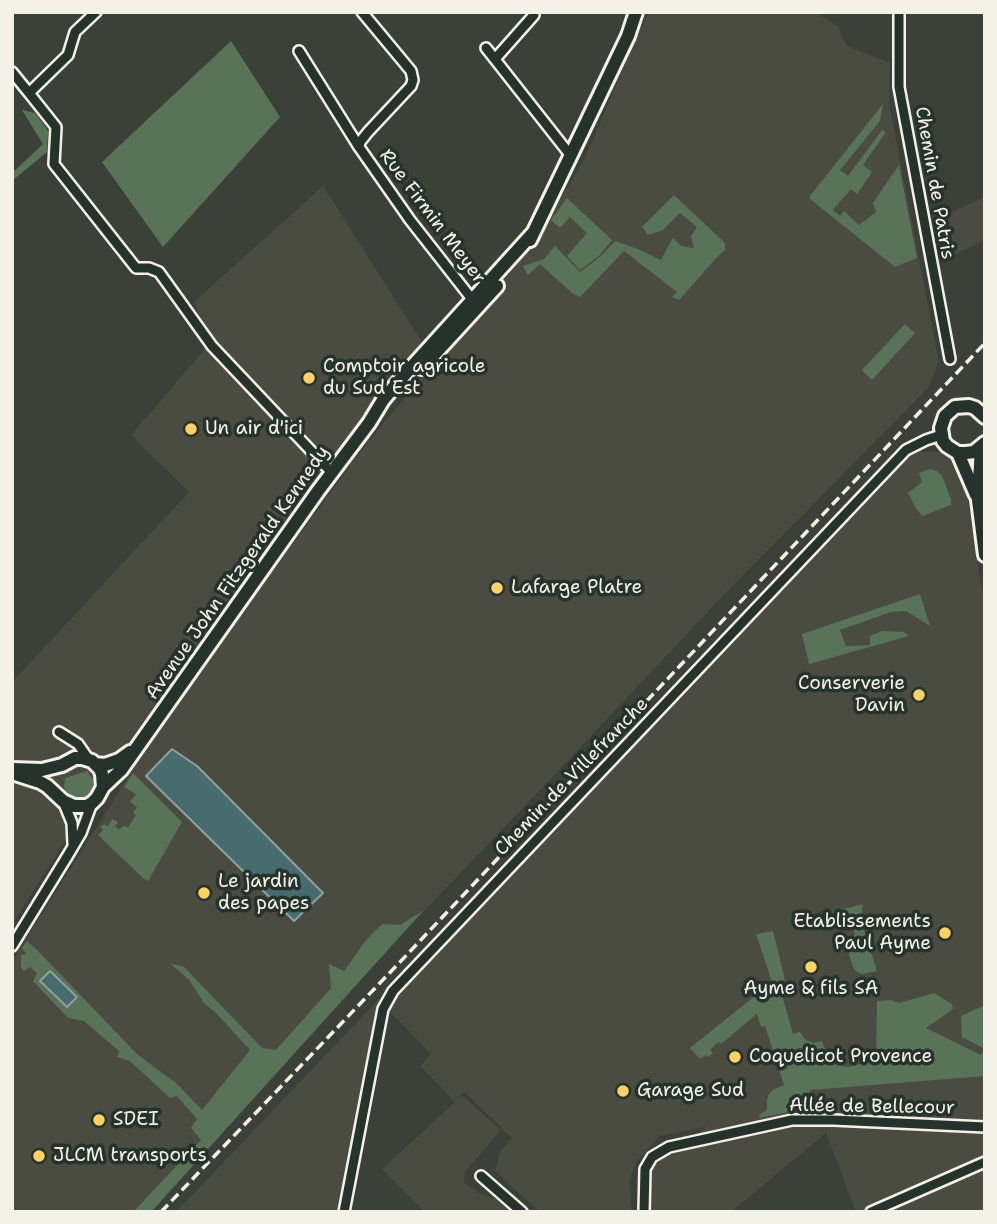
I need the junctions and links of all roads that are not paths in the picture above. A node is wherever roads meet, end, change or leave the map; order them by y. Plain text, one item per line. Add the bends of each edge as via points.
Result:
1 (96, 12) edge
2 (362, 12) edge
3 (636, 12) edge
4 (643, 12) edge
5 (899, 12) edge
6 (534, 15) dead end
7 (628, 36) junction
8 (486, 48) dead end
9 (299, 51) dead end
10 (495, 59) junction
11 (12, 72) edge
12 (29, 93) junction
13 (359, 147) junction
14 (571, 156) junction
15 (476, 303) junction
16 (950, 359) dead end
17 (982, 409) edge
18 (941, 435) junction
19 (983, 445) edge
20 (958, 453) junction
21 (332, 473) junction
22 (978, 500) junction
23 (985, 555) edge
24 (59, 732) dead end
25 (70, 738) junction
26 (138, 746) junction
27 (65, 762) junction
28 (92, 762) junction
29 (12, 771) edge
30 (103, 786) junction
31 (61, 798) junction
32 (92, 803) junction
33 (73, 846) junction
34 (12, 946) edge
35 (985, 1127) edge
36 (985, 1163) edge
37 (481, 1176) dead end
38 (344, 1212) edge
39 (522, 1212) edge
40 (644, 1212) edge
41 (871, 1212) edge

1 - 12 street via 75,32 68,55
2 - 13 street, Rue Firmin Meyer via 411,71 413,80
3 - 7 street, Avenue John Fitzgerald Kennedy
4 - 7 street, Avenue John Fitzgerald Kennedy
5 - 16 street, Chemin de Patris via 899,87
6 - 10 street
7 - 14 street, Avenue John Fitzgerald Kennedy
8 - 10 street
9 - 13 street, Rue Firmin Meyer
10 - 14 street
11 - 12 street
12 - 21 street via 56,127 54,164 136,268 159,272 212,346
13 - 15 street, Rue Firmin Meyer
14 - 15 street, Avenue John Fitzgerald Kennedy via 533,233
15 - 21 street, Avenue John Fitzgerald Kennedy via 398,382
17 - 18 street via 962,406 950,411 942,422
18 - 20 street
18 - 38 street, Chemin de Villefranche via 906,450 393,991 383,1009
19 - 20 street via 974,452
19 - 22 street
20 - 22 street
21 - 26 street, Avenue John Fitzgerald Kennedy
22 - 23 street
24 - 25 street
25 - 27 street
25 - 28 street
26 - 28 street, Avenue John Fitzgerald Kennedy via 105,765
26 - 30 street, Avenue John Fitzgerald Kennedy
27 - 28 street via 82,758
27 - 29 street via 42,770
27 - 31 street via 55,776
28 - 30 street via 102,774
29 - 31 street via 40,782
30 - 32 street
31 - 32 street via 80,807
31 - 33 street via 72,823
32 - 33 street
33 - 34 street
35 - 40 street, Allée de Bellecour via 792,1120 669,1147 652,1157 645,1169
36 - 41 street
37 - 39 street

